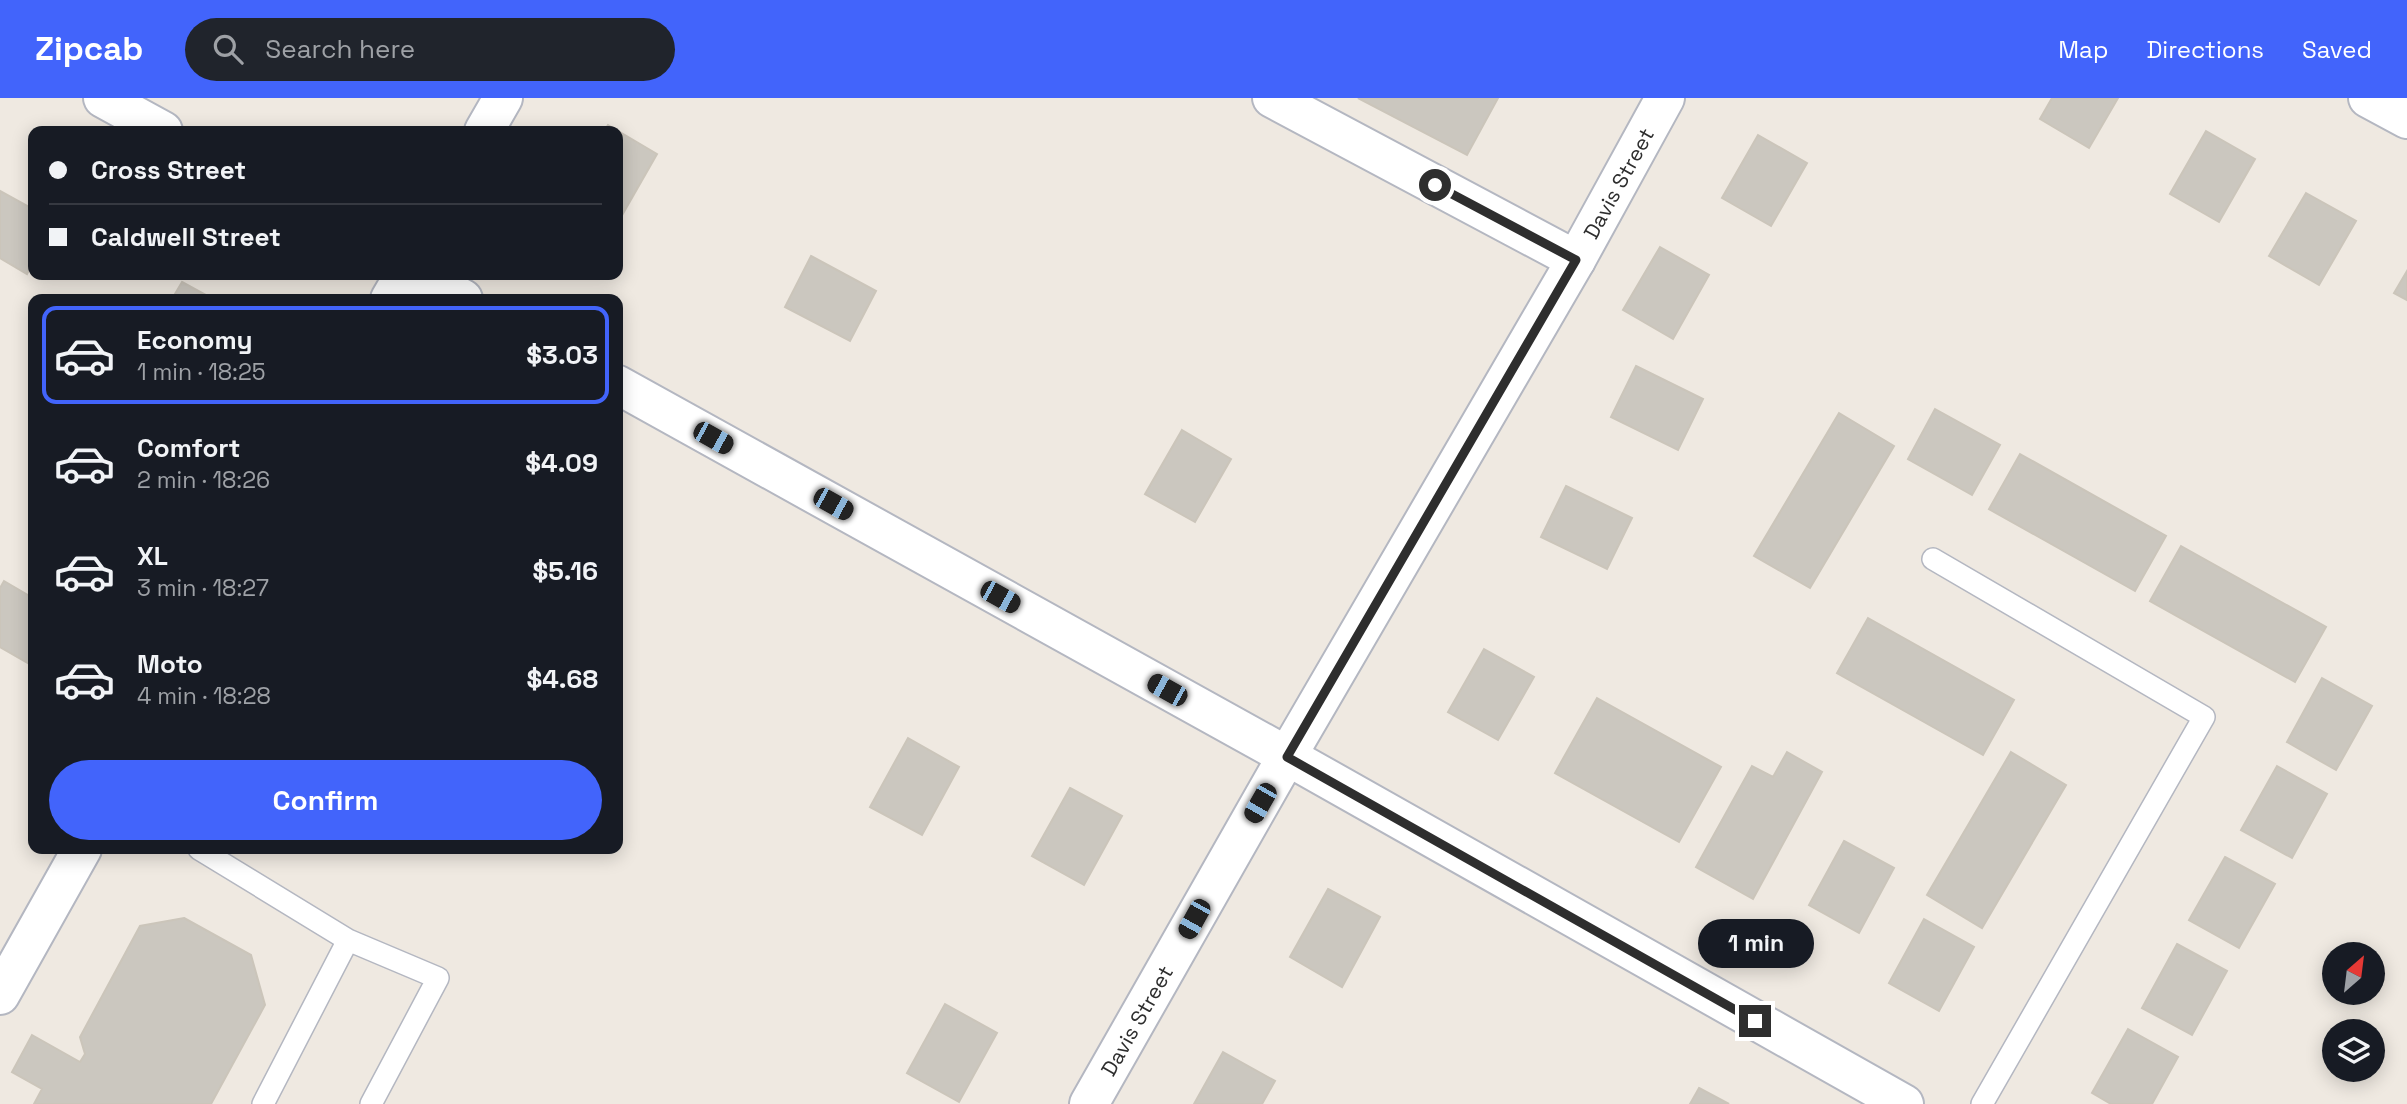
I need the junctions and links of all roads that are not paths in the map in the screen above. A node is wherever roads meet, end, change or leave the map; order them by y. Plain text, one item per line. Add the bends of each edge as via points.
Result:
1 (103, 98) edge
2 (503, 98) edge
3 (1272, 98) edge
4 (1665, 98) edge
5 (2368, 98) edge
6 (2407, 119) edge
7 (154, 126) edge
8 (487, 126) edge
9 (1576, 260) junction
10 (428, 280) edge
11 (454, 294) edge
12 (623, 388) edge
13 (1933, 559) dead end
14 (1287, 757) junction
15 (79, 854) edge
16 (207, 854) edge
17 (348, 940) junction
18 (0, 995) edge
19 (1880, 1098) edge
20 (263, 1104) edge
21 (372, 1104) edge
22 (1089, 1104) edge
23 (1982, 1104) edge

1 - 7 street
2 - 8 street
3 - 9 street
4 - 9 street, Davis Street
5 - 6 street
9 - 14 street, Davis Street
10 - 11 street
12 - 14 street
13 - 23 lane via 2204,717
14 - 19 street
14 - 22 street, Davis Street
15 - 18 street
16 - 17 lane
17 - 20 lane
17 - 21 lane via 438,978

